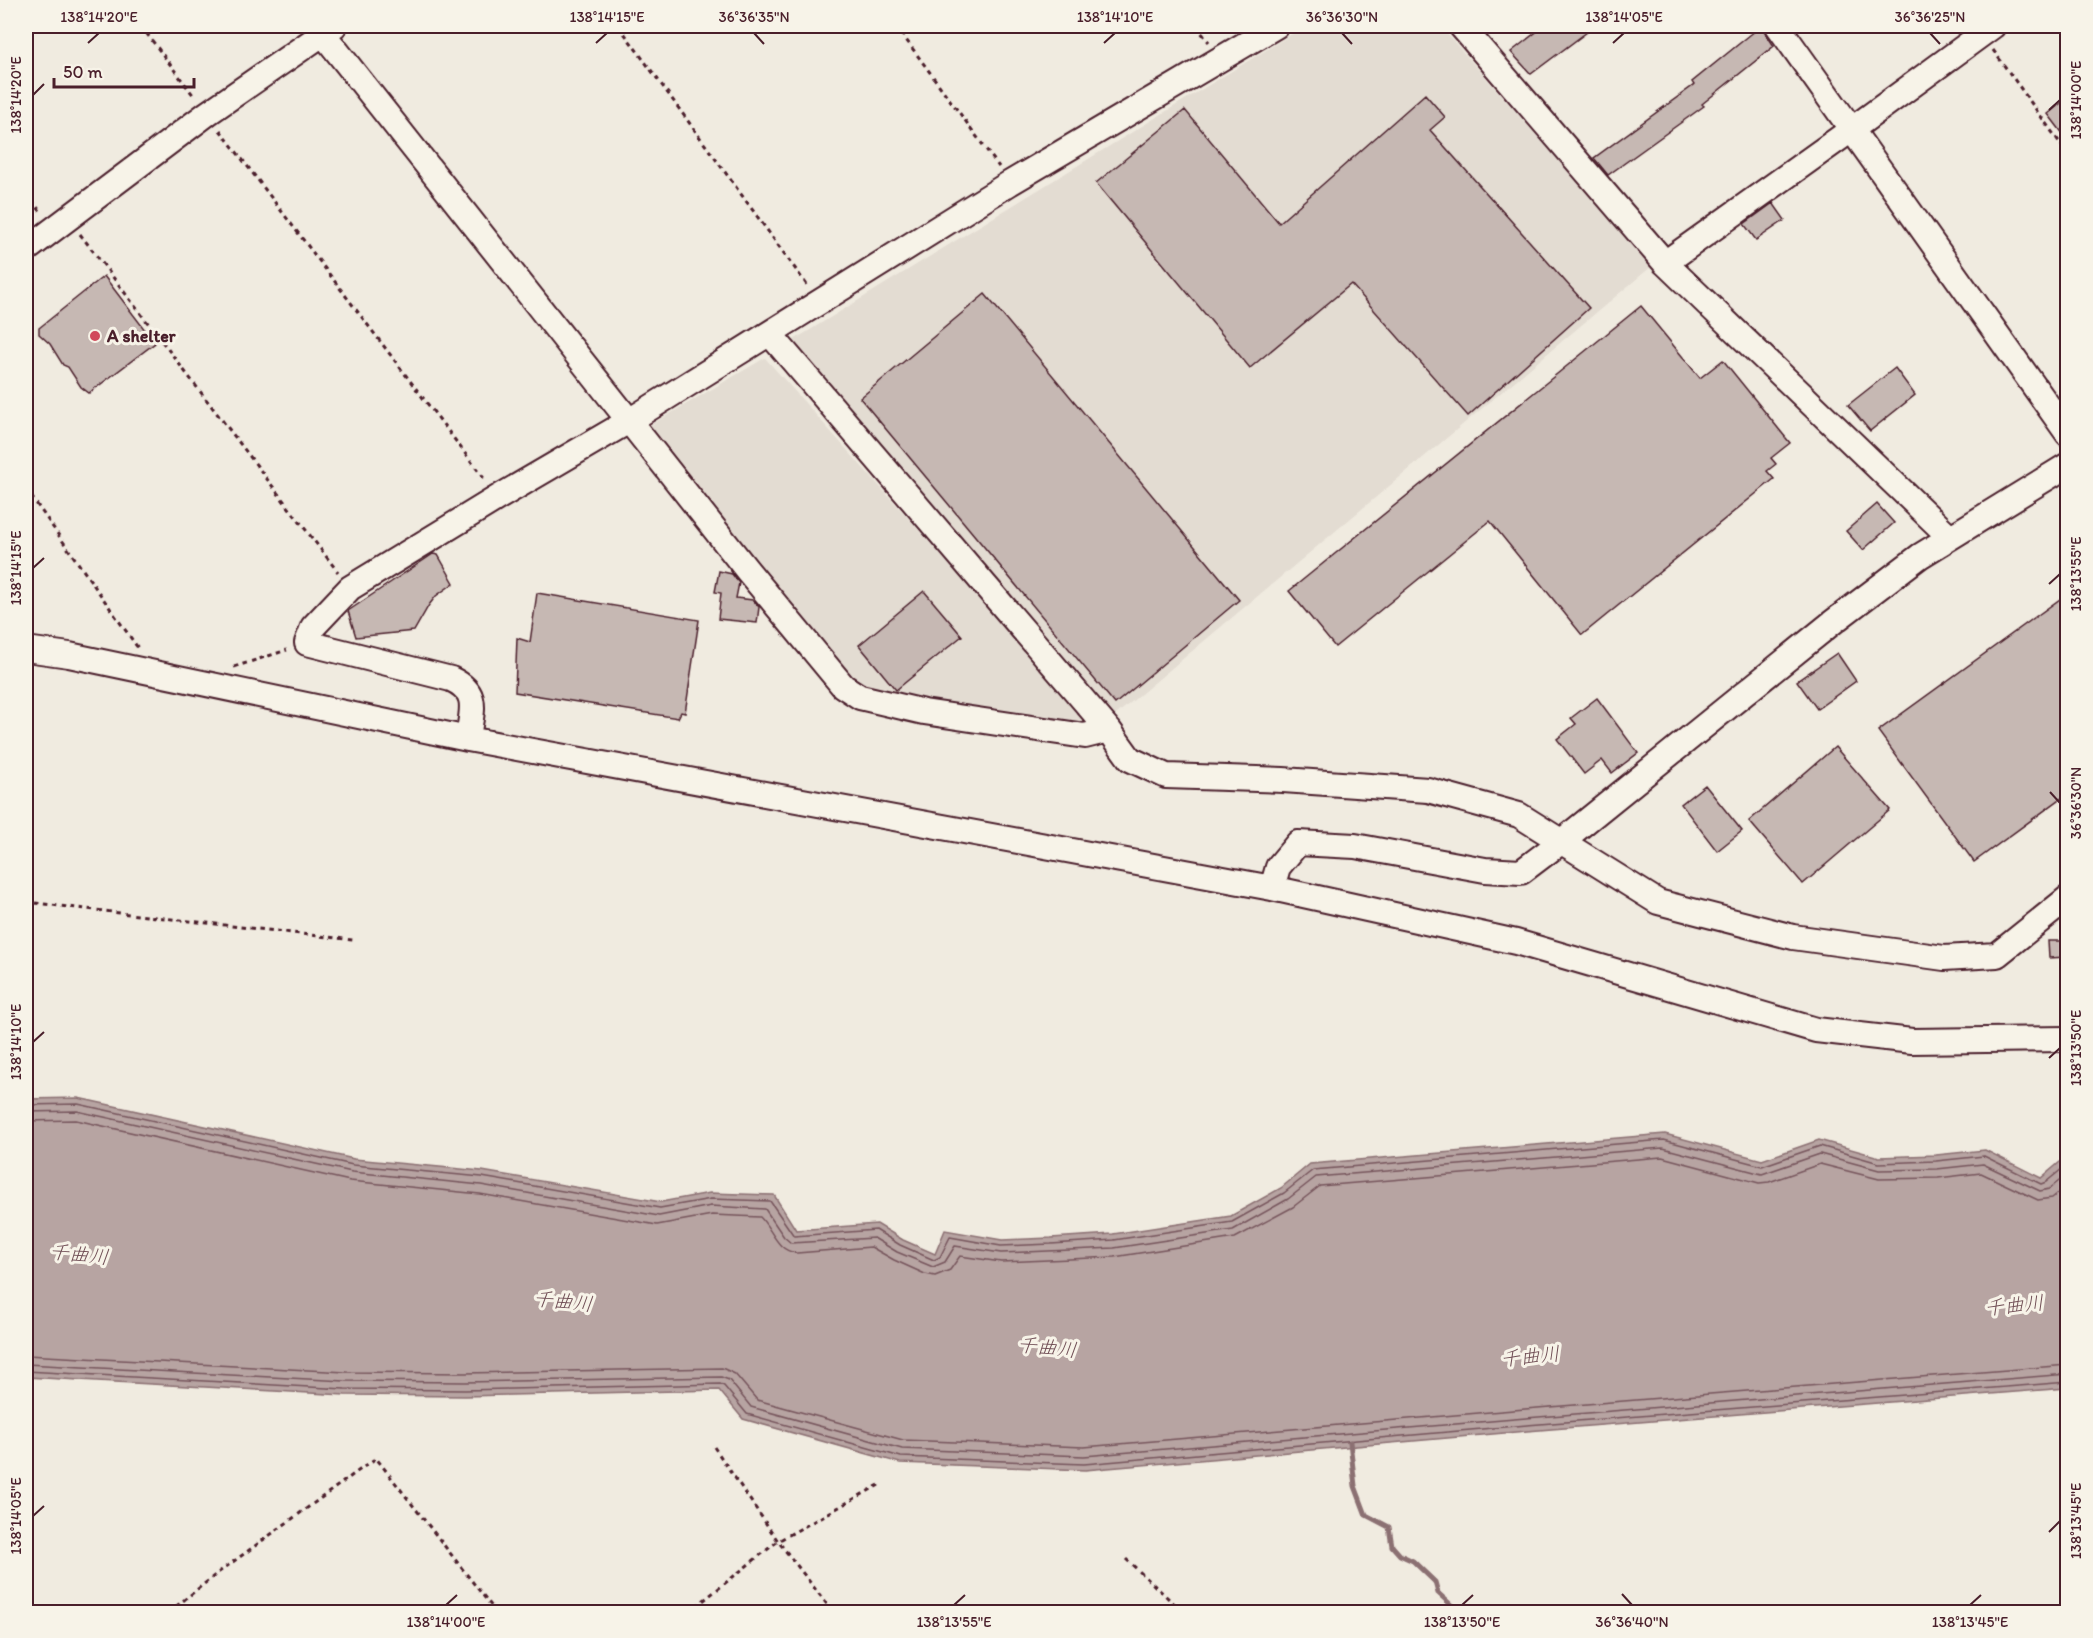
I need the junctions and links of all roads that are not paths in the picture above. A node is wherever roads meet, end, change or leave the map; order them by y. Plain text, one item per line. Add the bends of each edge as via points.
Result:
1 (1276, 26) edge
2 (1461, 26) edge
3 (1778, 26) edge
4 (325, 28) edge
5 (1987, 30) edge
6 (1851, 130) junction
7 (26, 250) edge
8 (1665, 263) junction
9 (770, 334) junction
10 (629, 421) junction
11 (2067, 434) edge
12 (2067, 465) edge
13 (1950, 537) junction
14 (26, 649) edge
15 (1109, 730) junction
16 (468, 739) junction
17 (1562, 842) junction
18 (1272, 888) junction
19 (2067, 898) edge
20 (2067, 1039) edge

1 - 9 street via 1010,183
2 - 8 street
3 - 6 street
4 - 7 street
4 - 10 street
5 - 6 street
6 - 8 street
6 - 11 street
8 - 13 street
9 - 10 street
9 - 15 street
10 - 15 street via 843,686 860,696 924,712 1085,736
10 - 16 street via 350,588 313,627 307,643 451,678 463,685 473,699
12 - 13 street
13 - 17 street via 1833,622
14 - 16 street
15 - 17 street via 1130,759 1166,776 1428,790 1519,815
16 - 18 street
17 - 18 street via 1521,872 1485,870 1355,846 1299,843 1278,867
17 - 19 street via 1658,902 1793,937 1944,958 1997,955
18 - 20 street via 1516,942 1816,1030 1912,1041

